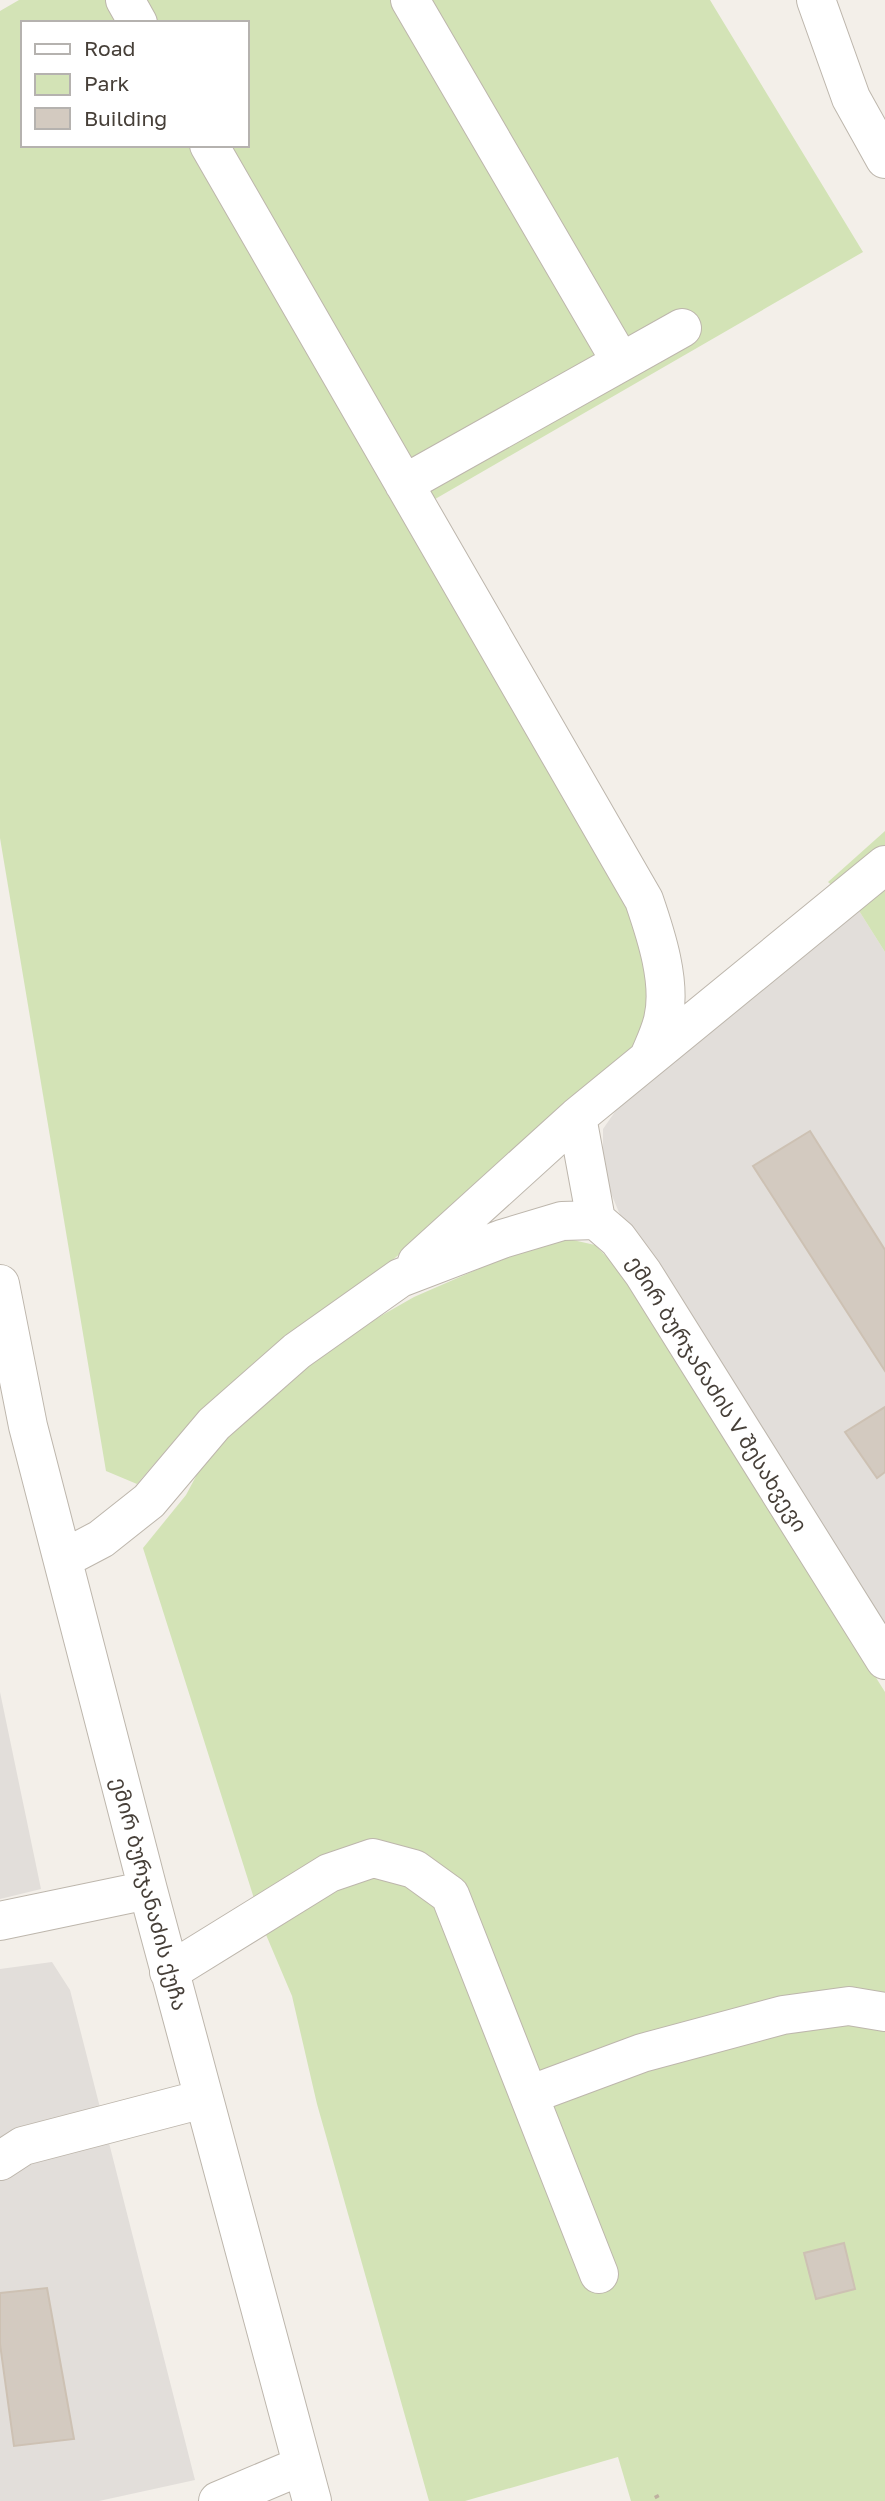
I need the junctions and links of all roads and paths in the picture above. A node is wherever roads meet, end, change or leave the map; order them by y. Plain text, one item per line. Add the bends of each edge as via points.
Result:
1 (125, 0) edge
2 (410, 0) edge
3 (816, 0) edge
4 (137, 21) edge
5 (210, 147) edge
6 (885, 159) edge
7 (682, 328) dead end
8 (621, 362) junction
9 (404, 484) junction
10 (885, 865) edge
11 (649, 1057) junction
12 (577, 1117) junction
13 (596, 1220) junction
14 (400, 1278) junction
15 (0, 1283) edge
16 (14, 1429) edge
17 (63, 1559) junction
18 (885, 1660) edge
19 (148, 1889) junction
20 (0, 1921) edge
21 (169, 1972) junction
22 (885, 2012) edge
23 (529, 2095) junction
24 (203, 2099) junction
25 (0, 2161) edge
26 (599, 2274) dead end
27 (307, 2484) edge
28 (656, 2495) dead end
29 (218, 2501) edge
30 (659, 2501) edge

1 - 4 street
2 - 8 street
3 - 6 street via 851,98
5 - 9 street
7 - 8 street
8 - 9 street
9 - 11 street via 644,900 658,942 664,982 664,1018
10 - 11 street
11 - 12 street
12 - 13 street
12 - 14 street
13 - 14 street via 562,1221
13 - 18 street, ემირ ბურჯანაძის V შესახვევი via 618,1239 643,1273
14 - 17 street via 297,1352 214,1423 149,1501 101,1539
15 - 16 street, ემირ ბურჯანაძის ქუჩა
16 - 17 street, ემირ ბურჯანაძის ქუჩა
17 - 19 street, ემირ ბურჯანაძის ქუჩა
19 - 20 street
19 - 21 street, ემირ ბურჯანაძის ქუჩა
21 - 23 street via 329,1873 373,1858 414,1869 450,1895
21 - 24 street, ემირ ბურჯანაძის ქუჩა
22 - 23 street via 849,2006 783,2015 642,2053
23 - 26 street
24 - 25 street via 23,2146
24 - 27 street, ემირ ბურჯანაძის ქუჩა
27 - 29 street
28 - 30 path

